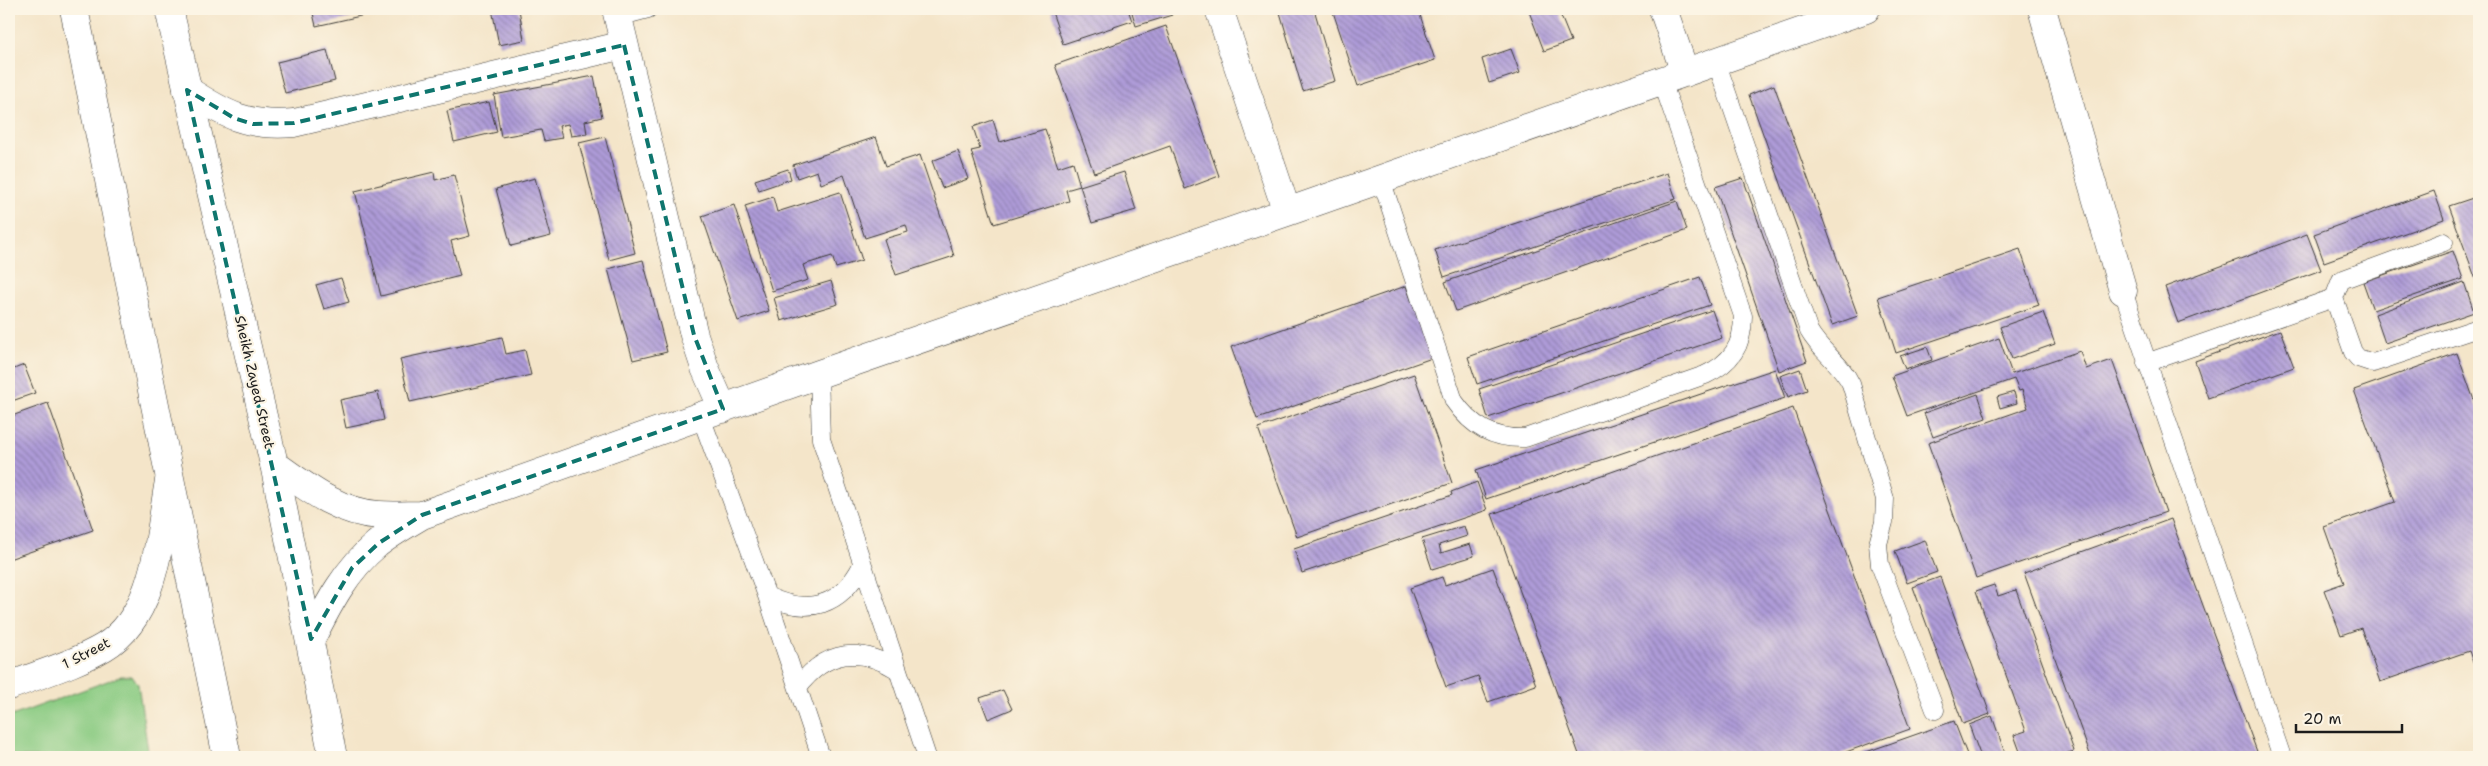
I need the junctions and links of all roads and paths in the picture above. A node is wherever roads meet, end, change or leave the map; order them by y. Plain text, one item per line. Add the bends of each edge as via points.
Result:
1 (74, 9) edge
2 (169, 9) edge
3 (648, 9) edge
4 (1219, 9) edge
5 (1663, 9) edge
6 (1866, 9) edge
7 (2042, 9) edge
8 (617, 13) edge
9 (624, 45) junction
10 (1716, 61) junction
11 (1673, 77) junction
12 (188, 90) junction
13 (1381, 179) junction
14 (1288, 212) junction
15 (2444, 242) dead end
16 (2123, 291) joint
17 (2334, 298) junction
18 (2475, 329) dead end
19 (2146, 363) junction
20 (819, 374) junction
21 (712, 413) junction
22 (274, 464) junction
23 (169, 481) junction
24 (422, 515) junction
25 (862, 564) junction
26 (768, 596) junction
27 (311, 639) junction
28 (898, 670) junction
29 (9, 686) edge
30 (798, 687) junction
31 (1935, 710) dead end
32 (814, 736) junction
33 (226, 757) edge
34 (333, 757) edge
35 (810, 757) edge
36 (821, 757) edge
37 (927, 757) edge
38 (2282, 757) edge

1 - 23 street
2 - 12 street, Sheikh Zayed Street
3 - 8 lane
4 - 14 street
5 - 11 street
6 - 10 street
7 - 16 street
8 - 9 street
9 - 12 street via 294,123 253,124 216,109
9 - 21 street via 694,335 705,368
10 - 11 street
10 - 31 lane via 1809,331 1851,384 1885,499 1884,522 1878,544 1880,565
11 - 13 street
11 - 13 lane via 1743,316 1740,344 1719,368 1525,438 1484,431 1472,423 1454,401
12 - 22 street, Sheikh Zayed Street
13 - 14 street
14 - 20 street
15 - 17 lane via 2346,276 2337,285
16 - 19 lane
17 - 18 lane via 2353,352 2365,362 2380,362
17 - 19 lane
19 - 38 lane
20 - 21 street
20 - 25 lane via 821,439
21 - 24 street
21 - 26 lane
22 - 24 street via 343,507 378,515
22 - 27 street, Sheikh Zayed Street
23 - 29 street, 1 Street via 149,585 133,619 106,646
23 - 33 street
24 - 27 street via 379,543 352,568
25 - 26 lane via 853,582 823,604 804,607 784,604
25 - 28 lane
26 - 30 lane
27 - 34 street, Sheikh Zayed Street
28 - 30 lane via 863,654 843,655 825,661
28 - 37 lane
30 - 32 lane
32 - 35 lane
32 - 36 lane

